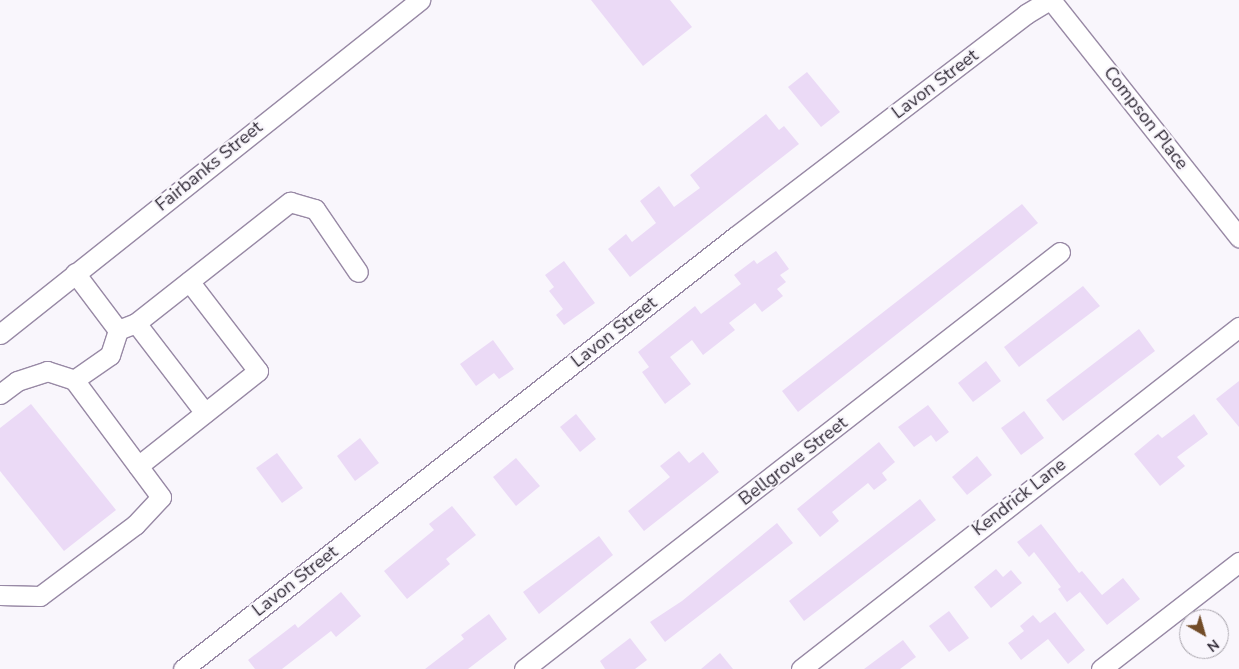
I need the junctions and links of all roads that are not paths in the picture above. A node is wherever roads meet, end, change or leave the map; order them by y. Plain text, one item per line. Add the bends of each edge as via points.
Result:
1 (420, 0) edge
2 (1050, 0) edge
3 (396, 8) edge
4 (1239, 236) edge
5 (1060, 252) dead end
6 (358, 272) dead end
7 (74, 274) junction
8 (189, 281) junction
9 (136, 323) junction
10 (1239, 327) edge
11 (118, 330) junction
12 (0, 334) edge
13 (74, 380) junction
14 (0, 394) edge
15 (205, 413) junction
16 (138, 466) junction
17 (1239, 562) edge
18 (0, 595) edge
19 (183, 669) edge
20 (524, 669) edge
21 (801, 669) edge
22 (1101, 669) edge

1 - 3 street, Fairbanks Street
2 - 4 street, Compson Place
2 - 19 street, Lavon Street via 1026,14 736,236
3 - 7 street, Fairbanks Street
5 - 20 street, Bellgrove Street
6 - 8 street via 315,209 290,202
7 - 11 street
7 - 12 street, Fairbanks Street
8 - 9 street
8 - 15 street via 258,370
9 - 11 street
9 - 15 street
10 - 21 street, Kendrick Lane
11 - 13 street via 110,355
13 - 14 street via 47,371 17,381
13 - 16 street
15 - 16 street
16 - 18 street via 162,497 135,525 40,596
17 - 22 street

